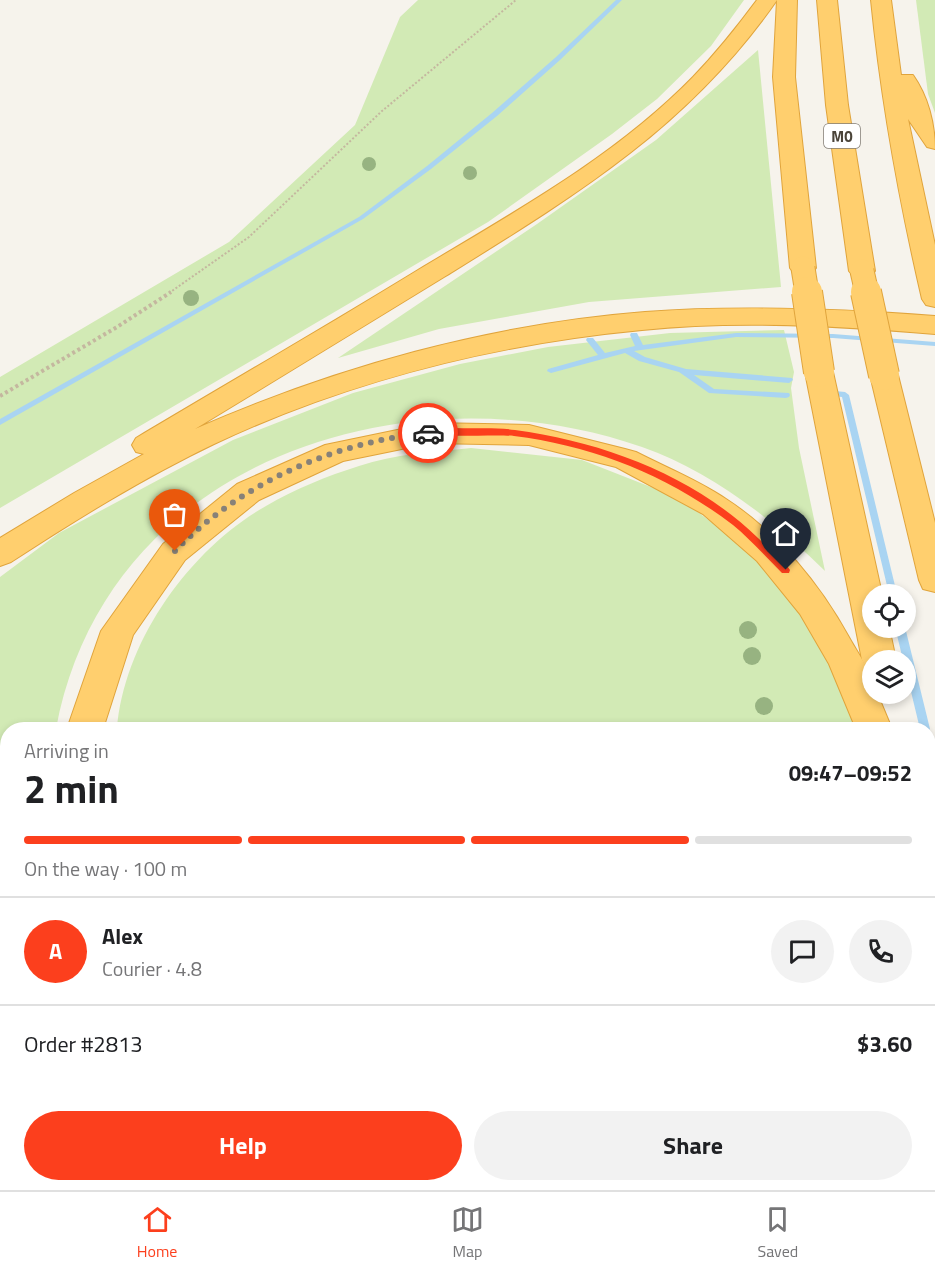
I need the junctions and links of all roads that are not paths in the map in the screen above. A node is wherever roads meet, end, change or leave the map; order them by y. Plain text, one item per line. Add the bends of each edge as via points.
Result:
1 (767, 0) edge
2 (787, 0) edge
3 (827, 0) edge
4 (881, 0) edge
5 (887, 58) junction
6 (935, 142) edge
7 (932, 288) edge
8 (935, 325) edge
9 (54, 518) junction
10 (0, 554) edge
11 (935, 579) edge
12 (877, 650) edge
13 (888, 704) edge
14 (86, 722) edge
15 (871, 722) edge
16 (892, 722) edge

1 - 9 highway via 748,29 708,72 612,157 542,205 98,475
2 - 12 highway, bridge via 784,77 803,268 819,372
3 - 11 highway, M0, bridge via 837,105 862,271
4 - 5 highway
5 - 6 highway via 911,88 920,118
5 - 7 highway
8 - 9 highway via 756,317 644,321 509,341 396,367 233,424
9 - 10 highway
13 - 16 highway
14 - 15 highway via 108,654 130,606 163,563 198,527 244,494 294,467 404,435 455,431 512,432 572,443 664,477 712,505 763,548 808,597 856,680

